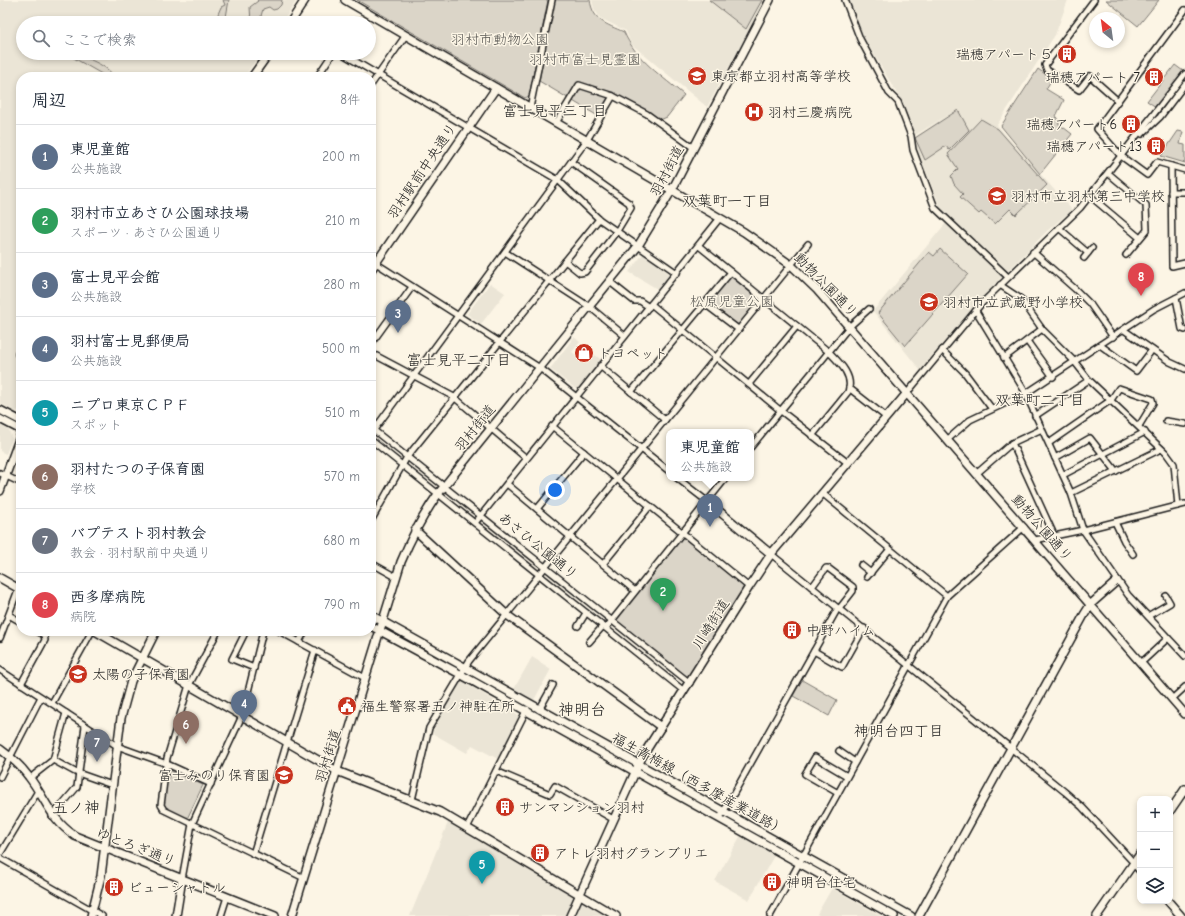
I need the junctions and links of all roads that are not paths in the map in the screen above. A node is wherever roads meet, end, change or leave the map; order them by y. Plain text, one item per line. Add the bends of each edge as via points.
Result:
1 (305, 0) edge
2 (345, 0) edge
3 (552, 0) edge
4 (770, 0) edge
5 (845, 0) edge
6 (1094, 0) edge
7 (1185, 10) edge
8 (295, 16) edge
9 (373, 16) edge
10 (376, 18) edge
11 (406, 35) junction
12 (264, 60) edge
13 (328, 60) edge
14 (353, 60) edge
15 (256, 72) edge
16 (320, 72) edge
17 (374, 72) edge
18 (378, 74) junction
19 (1185, 74) edge
20 (376, 77) edge
21 (1185, 84) edge
22 (496, 88) junction
23 (613, 96) junction
24 (1118, 101) junction
25 (530, 108) junction
26 (556, 122) junction
27 (468, 127) junction
28 (587, 140) junction
29 (694, 148) junction
30 (1121, 156) junction
31 (571, 162) junction
32 (1172, 166) junction
33 (1185, 170) edge
34 (1108, 173) junction
35 (558, 180) junction
36 (672, 190) junction
37 (1171, 192) junction
38 (1185, 192) edge
39 (1090, 196) junction
40 (599, 218) junction
41 (720, 218) junction
42 (1059, 228) junction
43 (617, 231) junction
44 (1140, 238) junction
45 (808, 244) dead end
46 (638, 246) junction
47 (699, 246) junction
48 (1092, 248) dead end
49 (506, 252) junction
50 (1033, 252) junction
51 (1088, 253) junction
52 (1126, 255) dead end
53 (376, 257) edge
54 (1084, 258) dead end
55 (565, 261) junction
56 (376, 263) edge
57 (1185, 263) edge
58 (790, 265) junction
59 (731, 272) junction
60 (677, 273) junction
61 (1008, 276) junction
62 (549, 280) junction
63 (610, 282) junction
64 (1000, 285) junction
65 (412, 287) junction
66 (1185, 293) edge
67 (763, 298) junction
68 (1176, 298) junction
69 (705, 304) junction
70 (650, 305) junction
71 (590, 307) junction
72 (869, 309) dead end
73 (976, 311) junction
74 (457, 316) junction
75 (797, 326) junction
76 (849, 327) junction
77 (738, 329) junction
78 (1042, 329) junction
79 (683, 330) junction
80 (1124, 330) junction
81 (1185, 330) edge
82 (625, 336) junction
83 (376, 337) edge
84 (1113, 338) junction
85 (1027, 341) junction
86 (499, 342) junction
87 (1100, 345) junction
88 (942, 350) junction
89 (1152, 350) junction
90 (830, 352) junction
91 (376, 356) edge
92 (716, 357) junction
93 (1004, 358) junction
94 (1074, 361) junction
95 (600, 366) junction
96 (540, 368) junction
97 (1185, 369) edge
98 (413, 376) junction
99 (1053, 376) junction
100 (1089, 380) junction
101 (749, 384) junction
102 (849, 388) junction
103 (631, 392) junction
104 (907, 393) junction
105 (1026, 394) junction
106 (454, 397) junction
107 (576, 397) junction
108 (1111, 400) junction
109 (992, 409) junction
110 (0, 410) edge
111 (781, 411) junction
112 (1035, 416) junction
113 (886, 417) junction
114 (16, 418) edge
115 (0, 419) edge
116 (665, 420) junction
117 (1166, 421) dead end
118 (1185, 424) edge
119 (376, 426) edge
120 (552, 426) junction
121 (1139, 426) junction
122 (16, 427) edge
123 (490, 429) junction
124 (1042, 429) junction
125 (1145, 432) junction
126 (376, 434) edge
127 (812, 436) junction
128 (947, 440) junction
129 (754, 443) edge
130 (1012, 443) junction
131 (1048, 443) junction
132 (376, 444) edge
133 (16, 445) edge
134 (1161, 449) junction
135 (642, 450) junction
136 (584, 452) junction
137 (1103, 454) junction
138 (407, 457) junction
139 (526, 458) junction
140 (1055, 458) junction
141 (848, 463) junction
142 (402, 465) junction
143 (666, 469) edge
144 (1116, 471) junction
145 (3, 474) edge
146 (976, 474) junction
147 (1063, 475) junction
148 (617, 479) junction
149 (16, 480) edge
150 (682, 481) edge
151 (724, 481) edge
152 (507, 484) junction
153 (444, 487) junction
154 (0, 491) edge
155 (822, 493) junction
156 (1071, 493) junction
157 (438, 494) junction
158 (708, 502) junction
159 (1185, 504) edge
160 (650, 506) junction
161 (1178, 506) junction
162 (537, 509) junction
163 (376, 512) edge
164 (481, 516) junction
165 (1115, 522) junction
166 (475, 523) junction
167 (1024, 528) junction
168 (415, 530) junction
169 (1083, 530) junction
170 (682, 532) junction
171 (1054, 535) junction
172 (570, 537) junction
173 (1035, 540) junction
174 (890, 549) junction
175 (771, 554) junction
176 (1133, 554) dead end
177 (603, 564) junction
178 (861, 565) dead end
179 (376, 566) edge
180 (545, 568) junction
181 (540, 575) junction
182 (396, 577) junction
183 (0, 578) edge
184 (1118, 581) junction
185 (16, 585) edge
186 (749, 587) junction
187 (812, 587) junction
188 (635, 591) junction
189 (947, 596) junction
190 (1166, 596) dead end
191 (16, 598) edge
192 (1090, 604) junction
193 (839, 609) junction
194 (586, 613) junction
195 (507, 615) junction
196 (9, 616) junction
197 (1148, 616) junction
198 (376, 618) edge
199 (16, 620) edge
200 (612, 621) junction
201 (383, 622) junction
202 (578, 626) dead end
203 (604, 627) junction
204 (864, 628) junction
205 (376, 629) edge
206 (380, 631) junction
207 (44, 636) edge
208 (90, 636) edge
209 (102, 636) edge
210 (153, 636) edge
211 (215, 636) edge
212 (244, 636) edge
213 (262, 636) edge
214 (288, 636) edge
215 (302, 636) edge
216 (0, 638) edge
217 (1168, 638) junction
218 (299, 642) junction
219 (589, 642) dead end
220 (315, 650) junction
221 (814, 651) junction
222 (1185, 656) edge
223 (142, 657) junction
224 (1141, 663) junction
225 (909, 666) junction
226 (254, 668) junction
227 (0, 670) edge
228 (462, 671) junction
229 (365, 678) junction
230 (690, 683) junction
231 (21, 684) junction
232 (189, 684) junction
233 (553, 685) dead end
234 (1185, 687) edge
235 (684, 691) junction
236 (41, 697) junction
237 (1172, 699) junction
238 (52, 704) junction
239 (528, 708) junction
240 (539, 710) junction
241 (66, 713) junction
242 (1185, 714) edge
243 (242, 716) junction
244 (85, 726) junction
245 (661, 727) junction
246 (287, 742) junction
247 (117, 746) junction
248 (0, 749) edge
249 (1011, 749) junction
250 (839, 752) dead end
251 (10, 756) junction
252 (53, 760) junction
253 (855, 762) junction
254 (166, 764) junction
255 (636, 768) junction
256 (337, 771) junction
257 (496, 771) junction
258 (79, 774) junction
259 (34, 775) dead end
260 (847, 776) junction
261 (0, 777) edge
262 (211, 784) junction
263 (112, 785) junction
264 (1185, 789) edge
265 (38, 791) junction
266 (838, 793) junction
267 (412, 800) junction
268 (1173, 807) edge
269 (722, 815) junction
270 (52, 816) junction
271 (613, 819) junction
272 (192, 824) junction
273 (467, 828) junction
274 (105, 849) junction
275 (0, 854) edge
276 (253, 854) junction
277 (0, 858) edge
278 (1137, 858) edge
279 (801, 859) junction
280 (1134, 863) junction
281 (1138, 868) edge
282 (304, 878) junction
283 (182, 879) junction
284 (580, 895) junction
285 (227, 897) junction
286 (1171, 904) edge
287 (92, 914) edge
288 (102, 916) edge
289 (176, 916) edge
290 (221, 916) edge
291 (275, 916) edge
292 (292, 916) edge
293 (570, 916) edge
294 (616, 916) edge
295 (770, 916) edge
296 (894, 916) edge
297 (911, 916) edge
298 (920, 916) edge
299 (1097, 916) edge
300 (1181, 916) edge

1 - 8 street
2 - 9 street, 動物公園通り
3 - 25 street
4 - 29 street, 羽村街道
5 - 61 street via 860,39 889,93 898,102 911,136 913,150 936,208
6 - 24 street via 1045,65 1047,70 1079,90 1090,76
7 - 24 street
10 - 11 street, 動物公園通り
11 - 18 street
11 - 22 street, 動物公園通り
12 - 15 street
13 - 16 street
14 - 17 street
18 - 20 street
18 - 27 street
19 - 30 street
21 - 30 street via 1160,117
22 - 25 street, 動物公園通り
22 - 27 street, 羽村駅前中央通り
23 - 26 street via 579,84
23 - 28 street
23 - 29 street via 647,114
24 - 30 street via 1097,129
25 - 26 street, 動物公園通り
26 - 28 street, 動物公園通り
27 - 35 street
27 - 53 street, 羽村駅前中央通り
28 - 31 street
28 - 36 street, 動物公園通り
29 - 36 street, 羽村街道
30 - 32 street via 1147,175 1157,162
30 - 34 street
31 - 35 street
31 - 43 street via 629,203 631,208
32 - 33 street
32 - 37 street
34 - 39 street
34 - 44 street via 1146,205 1147,230
35 - 40 street
35 - 49 street
36 - 41 street, 動物公園通り
36 - 46 street, 羽村街道
37 - 38 street
37 - 57 street via 1172,266
39 - 42 street
39 - 44 street
40 - 43 street
40 - 55 street
41 - 47 street
41 - 58 street, 動物公園通り via 770,249
42 - 50 street
42 - 51 street
43 - 46 street
43 - 55 street via 585,272 580,273
44 - 52 street
45 - 58 street
46 - 60 street
46 - 63 street, 羽村街道
47 - 59 street
47 - 60 street
48 - 51 street
49 - 62 street
49 - 74 street
50 - 61 street
50 - 84 street via 1090,304
51 - 54 street
55 - 62 street
56 - 65 street
58 - 67 street
58 - 76 street, 動物公園通り via 817,290
59 - 67 street
59 - 69 street
60 - 70 street
61 - 64 street
62 - 71 street
62 - 86 street
63 - 70 street via 634,301
63 - 71 street, 羽村街道
64 - 73 street
64 - 78 street via 1021,299
65 - 74 street
65 - 83 street
66 - 68 street
67 - 75 street
67 - 77 street
68 - 80 street via 1154,309
68 - 81 street via 1182,329
69 - 77 street
69 - 79 street
70 - 79 street
70 - 82 street
71 - 82 street
71 - 96 street, 羽村街道
72 - 76 street
73 - 88 street
73 - 93 street
74 - 86 street
74 - 98 street
75 - 90 street
75 - 101 street
76 - 90 street
76 - 104 street, 動物公園通り
77 - 92 street
78 - 85 street
78 - 94 street
79 - 92 street
79 - 103 street
80 - 84 street
80 - 89 street
82 - 95 street
84 - 87 street
85 - 93 street
85 - 99 street
86 - 96 street
86 - 106 street
87 - 89 street via 1136,372
87 - 94 street
88 - 104 street
88 - 109 street via 965,373
89 - 97 street
90 - 102 street via 848,376
90 - 111 street
91 - 98 street
92 - 101 street
92 - 116 street
93 - 105 street
94 - 99 street
94 - 100 street
95 - 103 street
95 - 107 street
96 - 107 street
96 - 123 street, 羽村街道
98 - 106 street
98 - 119 street
99 - 105 street
100 - 108 street
100 - 112 street
101 - 111 street
102 - 113 street
102 - 127 street
103 - 116 street
104 - 113 street, 川崎街道
104 - 128 street, 動物公園通り
105 - 109 street
105 - 112 street
106 - 123 street
106 - 138 street
107 - 120 street
107 - 135 street
108 - 121 street
108 - 121 street via 1119,388 1152,399 1153,403
108 - 131 street
109 - 128 street via 970,420
110 - 114 street
111 - 127 street
111 - 129 street
112 - 124 street
113 - 141 street, 川崎街道
115 - 122 street
116 - 135 street
117 - 118 street
120 - 136 street
120 - 139 street
121 - 125 street
123 - 139 street
123 - 153 street, 羽村街道
124 - 130 street
124 - 131 street
125 - 134 street
125 - 137 street
126 - 138 street, あさひ公園通り
127 - 141 street
128 - 146 street, 動物公園通り
130 - 146 street
130 - 171 street
131 - 140 street
132 - 142 street, あさひ公園通り
133 - 145 street
134 - 144 street
134 - 161 street via 1174,464
135 - 143 street
135 - 148 street
136 - 148 street
136 - 162 street
137 - 140 street via 1090,438
137 - 144 street
137 - 147 street
138 - 142 street
138 - 153 street, あさひ公園通り
139 - 152 street
140 - 147 street
141 - 155 street, 川崎街道
142 - 157 street, あさひ公園通り
142 - 163 street
144 - 156 street
145 - 149 street
145 - 154 street
146 - 167 street, 動物公園通り
147 - 156 street
148 - 160 street
148 - 172 street
150 - 158 street
151 - 158 street
152 - 162 street
152 - 164 street
153 - 157 street, 羽村街道
153 - 164 street, あさひ公園通り
155 - 174 street
155 - 175 street, 川崎街道
156 - 169 street
157 - 166 street, あさひ公園通り
157 - 168 street, 羽村街道
158 - 170 street
158 - 175 street
159 - 161 street
160 - 170 street
160 - 177 street
161 - 165 street
162 - 172 street
164 - 166 street
164 - 180 street, あさひ公園通り
165 - 169 street
165 - 176 street
166 - 181 street, あさひ公園通り
167 - 173 street, 動物公園通り
167 - 189 street
168 - 182 street, 羽村街道
168 - 195 street
169 - 171 street
169 - 184 street
170 - 186 street
170 - 188 street
171 - 173 street
172 - 177 street
172 - 180 street
173 - 192 street, 動物公園通り
174 - 178 street via 869,575
174 - 189 street
175 - 186 street, 川崎街道
175 - 187 street
177 - 188 street
179 - 182 street
180 - 181 street
180 - 200 street, あさひ公園通り
181 - 194 street, あさひ公園通り
181 - 195 street
182 - 201 street, 羽村街道
183 - 185 street
184 - 192 street
184 - 197 street
186 - 230 street, 川崎街道
187 - 193 street
187 - 193 street via 826,568 853,587 853,591
188 - 200 street
189 - 225 street
190 - 197 street via 1170,603
191 - 196 street
192 - 224 street, 動物公園通り
192 - 249 street
193 - 204 street
193 - 221 street
194 - 202 street
194 - 203 street, あさひ公園通り
195 - 228 street
195 - 245 street
196 - 199 street
196 - 216 street
197 - 217 street
198 - 201 street, 福生青梅線（西多摩産業道路）
200 - 203 street
200 - 230 street, あさひ公園通り
201 - 206 street, 羽村街道
201 - 228 street, 福生青梅線（西多摩産業道路）
203 - 219 street
203 - 235 street, あさひ公園通り
204 - 221 street via 842,667
204 - 225 street
205 - 206 street, 福生青梅線（西多摩産業道路）
206 - 228 street, 福生青梅線（西多摩産業道路）
206 - 229 street, 羽村街道
207 - 231 street via 45,640
208 - 238 street
209 - 223 street
210 - 223 street
211 - 232 street
212 - 226 street via 232,660
213 - 226 street
214 - 218 street
215 - 218 street
217 - 222 street
217 - 224 street
218 - 220 street
220 - 229 street
220 - 246 street
221 - 269 street
223 - 232 street
223 - 247 street via 124,703
224 - 237 street, 動物公園通り
225 - 249 street
225 - 253 street
226 - 243 street
227 - 231 street
228 - 239 street, 福生青梅線（西多摩産業道路）
228 - 267 street via 428,732
229 - 256 street, 羽村街道
230 - 235 street, 川崎街道
231 - 236 street
232 - 243 street
232 - 254 street
233 - 240 street
234 - 237 street
235 - 245 street, 川崎街道
236 - 238 street
236 - 251 street
237 - 242 street, 動物公園通り
238 - 241 street
239 - 240 street, 福生青梅線（西多摩産業道路）
239 - 255 street, 福生青梅線（西多摩産業道路）
239 - 257 street
240 - 255 street, 福生青梅線（西多摩産業道路）
241 - 244 street
241 - 252 street
243 - 246 street
243 - 262 street
244 - 247 street
244 - 258 street
245 - 255 street, 川崎街道
246 - 256 street
246 - 276 street
247 - 254 street
247 - 263 street
248 - 251 street, ゆとろぎ通り
249 - 280 street via 1082,807
249 - 298 street
250 - 253 street
251 - 261 street
251 - 265 street, ゆとろぎ通り via 26,772
252 - 258 street
252 - 259 street
253 - 260 street
254 - 262 street
254 - 272 street via 161,805 164,810
255 - 269 street, 福生青梅線（西多摩産業道路）
255 - 271 street, 川崎街道
256 - 267 street
256 - 282 street, 羽村街道
257 - 271 street via 550,794 555,786
257 - 273 street
258 - 263 street
258 - 270 street via 77,787
260 - 266 street
260 - 266 street via 815,757 805,774
262 - 272 street
263 - 274 street
264 - 268 street
265 - 270 street, ゆとろぎ通り
265 - 275 street
266 - 279 street
267 - 273 street
269 - 279 street, 福生青梅線（西多摩産業道路）
270 - 274 street, ゆとろぎ通り via 75,836
271 - 284 street, 川崎街道
272 - 276 street
272 - 283 street
273 - 284 street
274 - 283 street, ゆとろぎ通り
274 - 287 street
276 - 282 street
277 - 287 street
278 - 280 street
279 - 295 street
279 - 296 street, 福生青梅線（西多摩産業道路）
279 - 297 street, 福生青梅線（西多摩産業道路）
280 - 281 street
280 - 299 street
282 - 292 street, 羽村街道
283 - 285 street, ゆとろぎ通り
283 - 289 street
284 - 293 street, 川崎街道
284 - 294 street
285 - 290 street
285 - 291 street, ゆとろぎ通り
286 - 300 street
287 - 288 street

